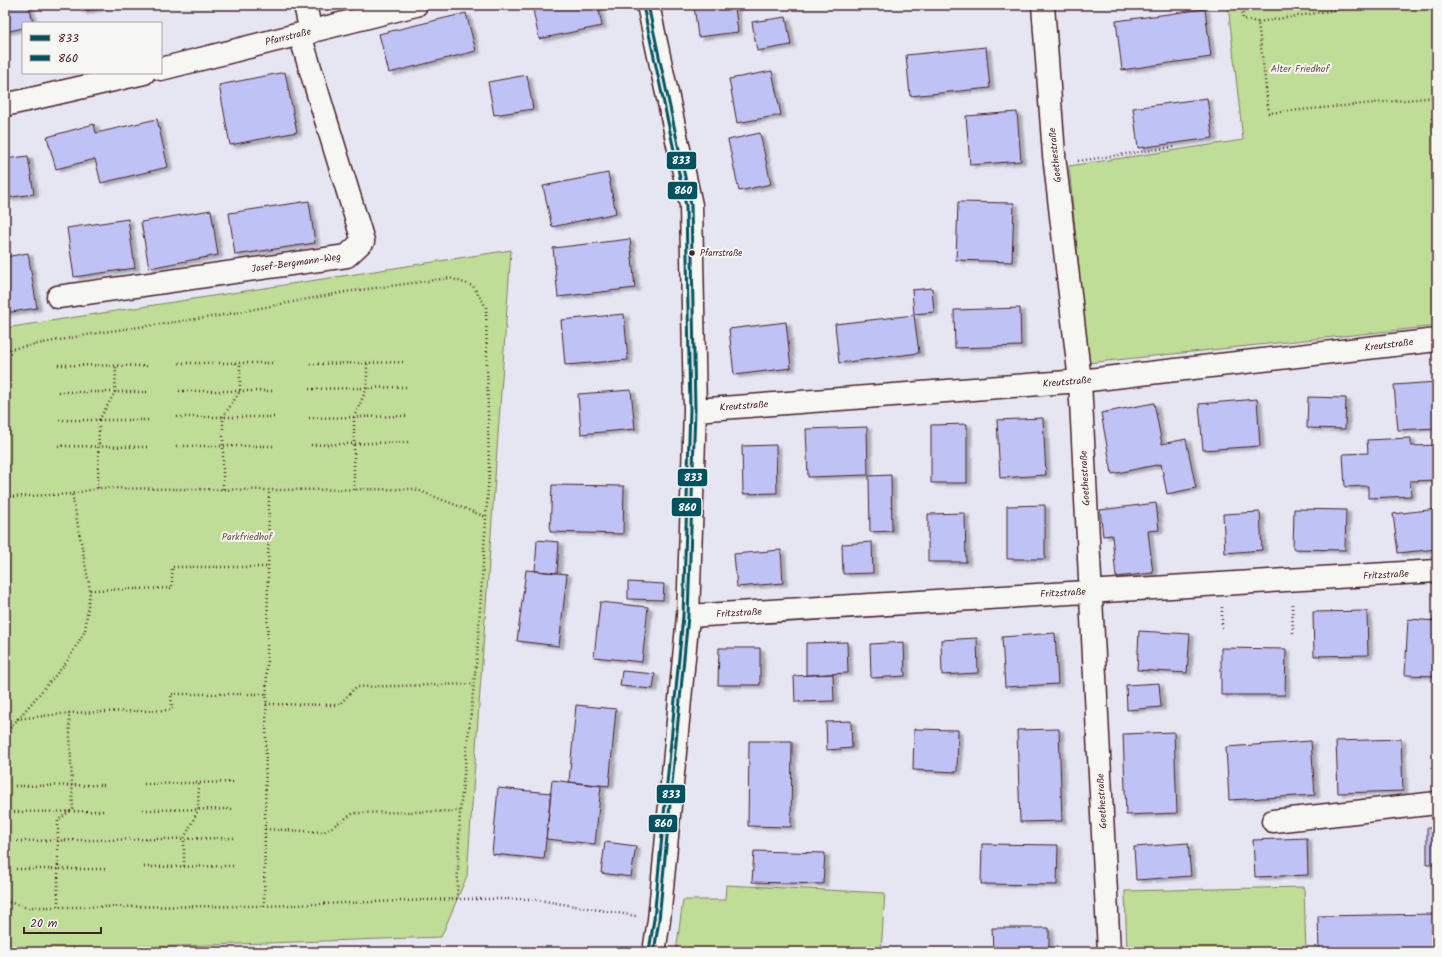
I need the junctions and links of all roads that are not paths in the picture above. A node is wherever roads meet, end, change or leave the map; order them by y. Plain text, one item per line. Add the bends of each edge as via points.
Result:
1 (305, 5) edge
2 (416, 5) edge
3 (648, 5) edge
4 (1043, 5) edge
5 (305, 33) junction
6 (162, 69) edge
7 (140, 74) edge
8 (5, 106) edge
9 (58, 297) dead end
10 (1437, 340) edge
11 (1080, 381) junction
12 (695, 410) junction
13 (1437, 571) edge
14 (1091, 592) junction
15 (688, 616) junction
16 (1437, 803) edge
17 (1273, 820) dead end
18 (654, 952) edge
19 (1109, 952) edge

1 - 5 street
2 - 5 street, Pfarrstraße
3 - 12 street via 691,205
4 - 11 street, Goethestraße via 1055,164
5 - 6 street, Pfarrstraße
5 - 9 street, Josef-Bergmann-Weg via 363,241 347,256
7 - 8 street
10 - 11 street, Kreutstraße
11 - 12 street, Kreutstraße
11 - 14 street, Goethestraße
12 - 15 street
13 - 14 street, Fritzstraße
14 - 15 street, Fritzstraße
14 - 19 street, Goethestraße
15 - 18 street
16 - 17 street

